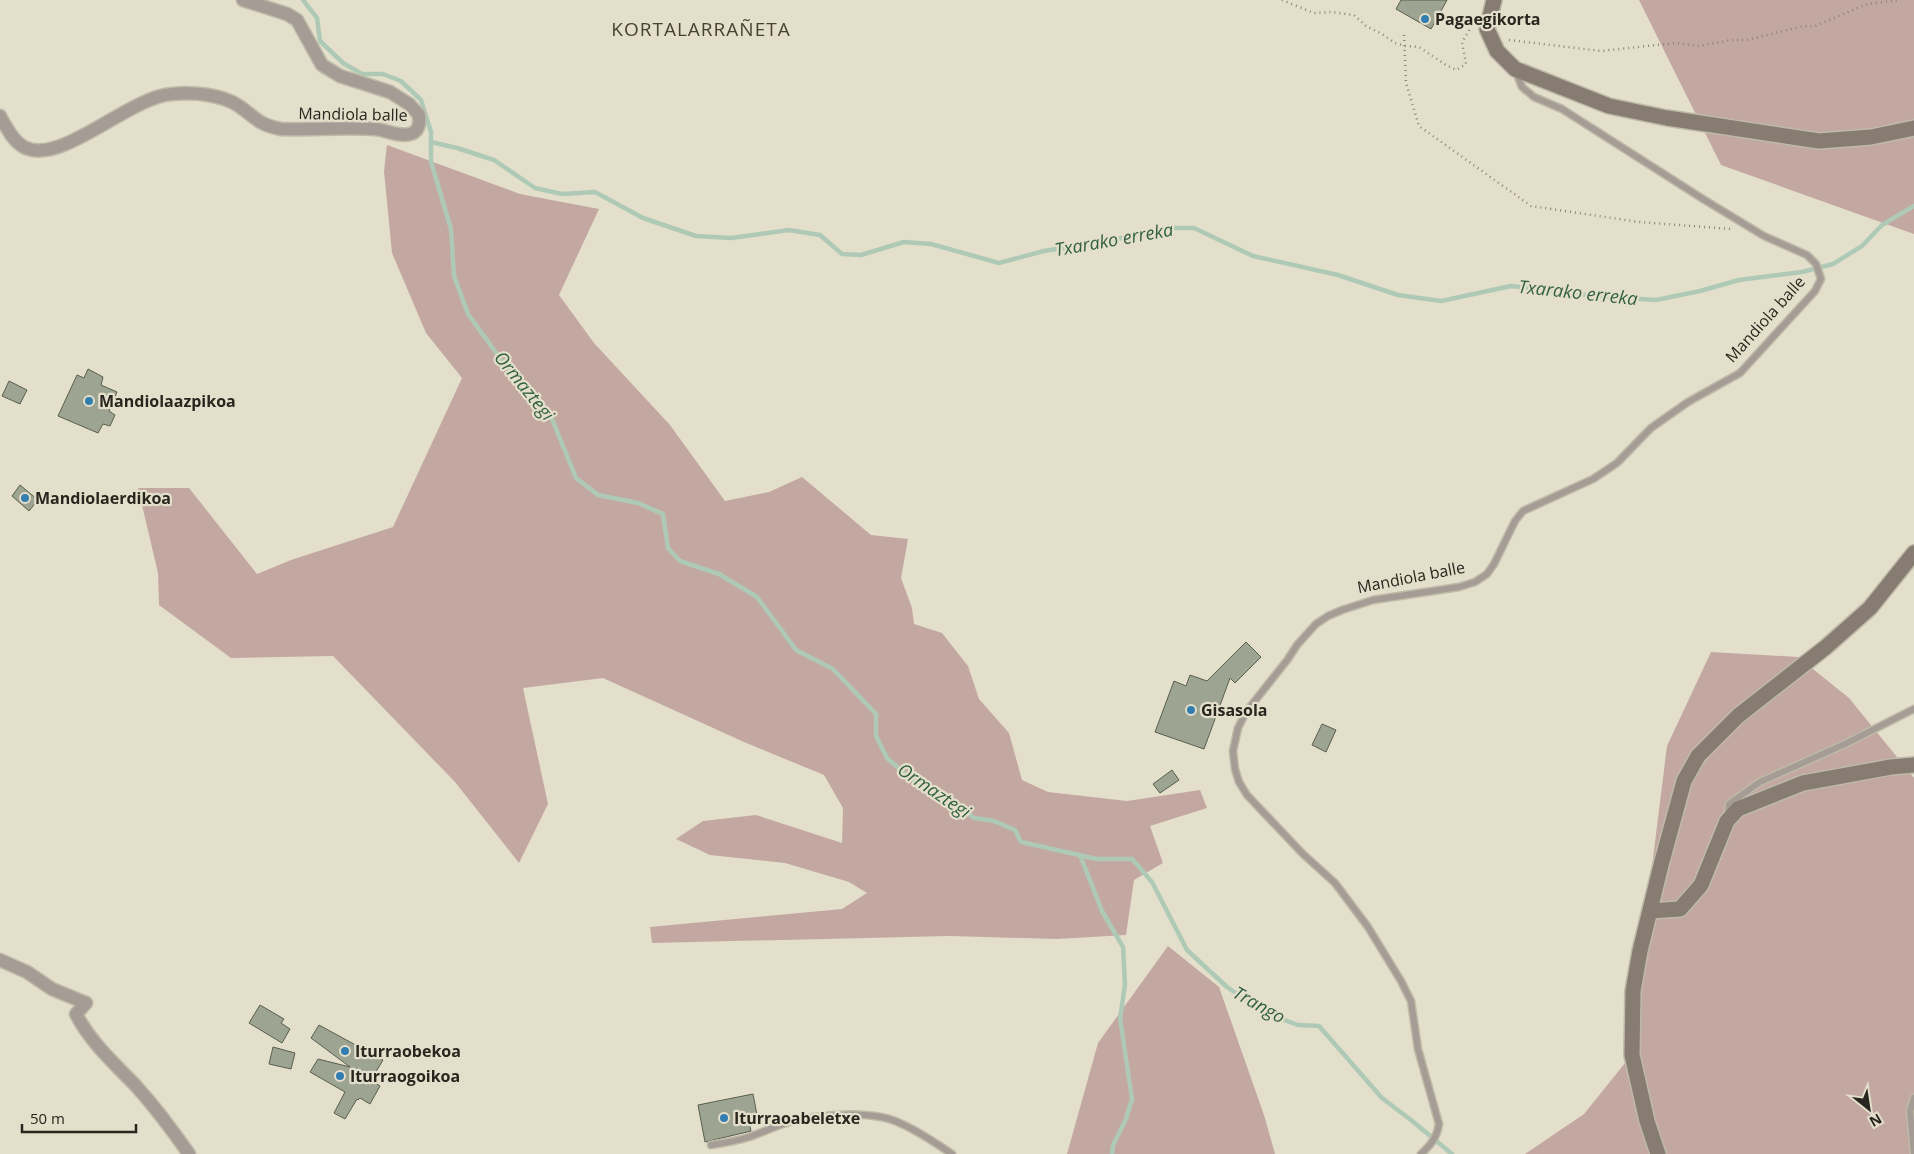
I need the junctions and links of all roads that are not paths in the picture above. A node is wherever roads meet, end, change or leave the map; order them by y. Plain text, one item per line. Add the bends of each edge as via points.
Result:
1 (244, 0) edge
2 (1494, 0) edge
3 (1515, 68) junction
4 (0, 116) edge
5 (1914, 128) edge
6 (1914, 552) edge
7 (1914, 709) edge
8 (1914, 765) edge
9 (1727, 821) junction
10 (1650, 911) junction
11 (0, 960) edge
12 (1914, 1098) edge
13 (711, 1145) dead end
14 (189, 1154) edge
15 (952, 1154) edge
16 (1421, 1154) edge
17 (1658, 1154) edge
18 (1914, 1154) edge

1 - 4 street, Mandiola balle via 297,20 322,65 340,76 390,92 405,101 419,115 420,124 416,130 403,135 376,129 281,129 266,126 225,100 209,95 171,94 131,108 64,145 39,151 25,147 16,139
2 - 3 street via 1487,29 1497,51
3 - 5 street via 1609,106 1724,128 1819,141 1872,137
3 - 16 lane, Mandiola balle via 1522,87 1534,97 1562,109 1764,236 1807,255 1816,264 1821,278 1815,291 1740,374 1688,402 1651,428 1617,463 1593,479 1523,511 1487,574 1460,587 1388,596 1357,604 1316,624 1246,712 1238,728 1233,751 1235,769 1247,795 1335,883 1373,934 1411,1001 1418,1049 1439,1124 1437,1134
6 - 10 street via 1870,608 1826,648 1738,716 1698,756 1684,781
7 - 9 lane via 1760,782 1729,804
8 - 9 street via 1890,766 1803,783 1738,809
9 - 10 street via 1696,891 1680,909
10 - 17 street via 1633,991 1632,1055
11 - 14 street via 52,989 86,1002 76,1014 83,1026
12 - 18 lane via 1910,1111
13 - 15 lane via 748,1138 795,1121 824,1116 860,1116 882,1117 921,1133

